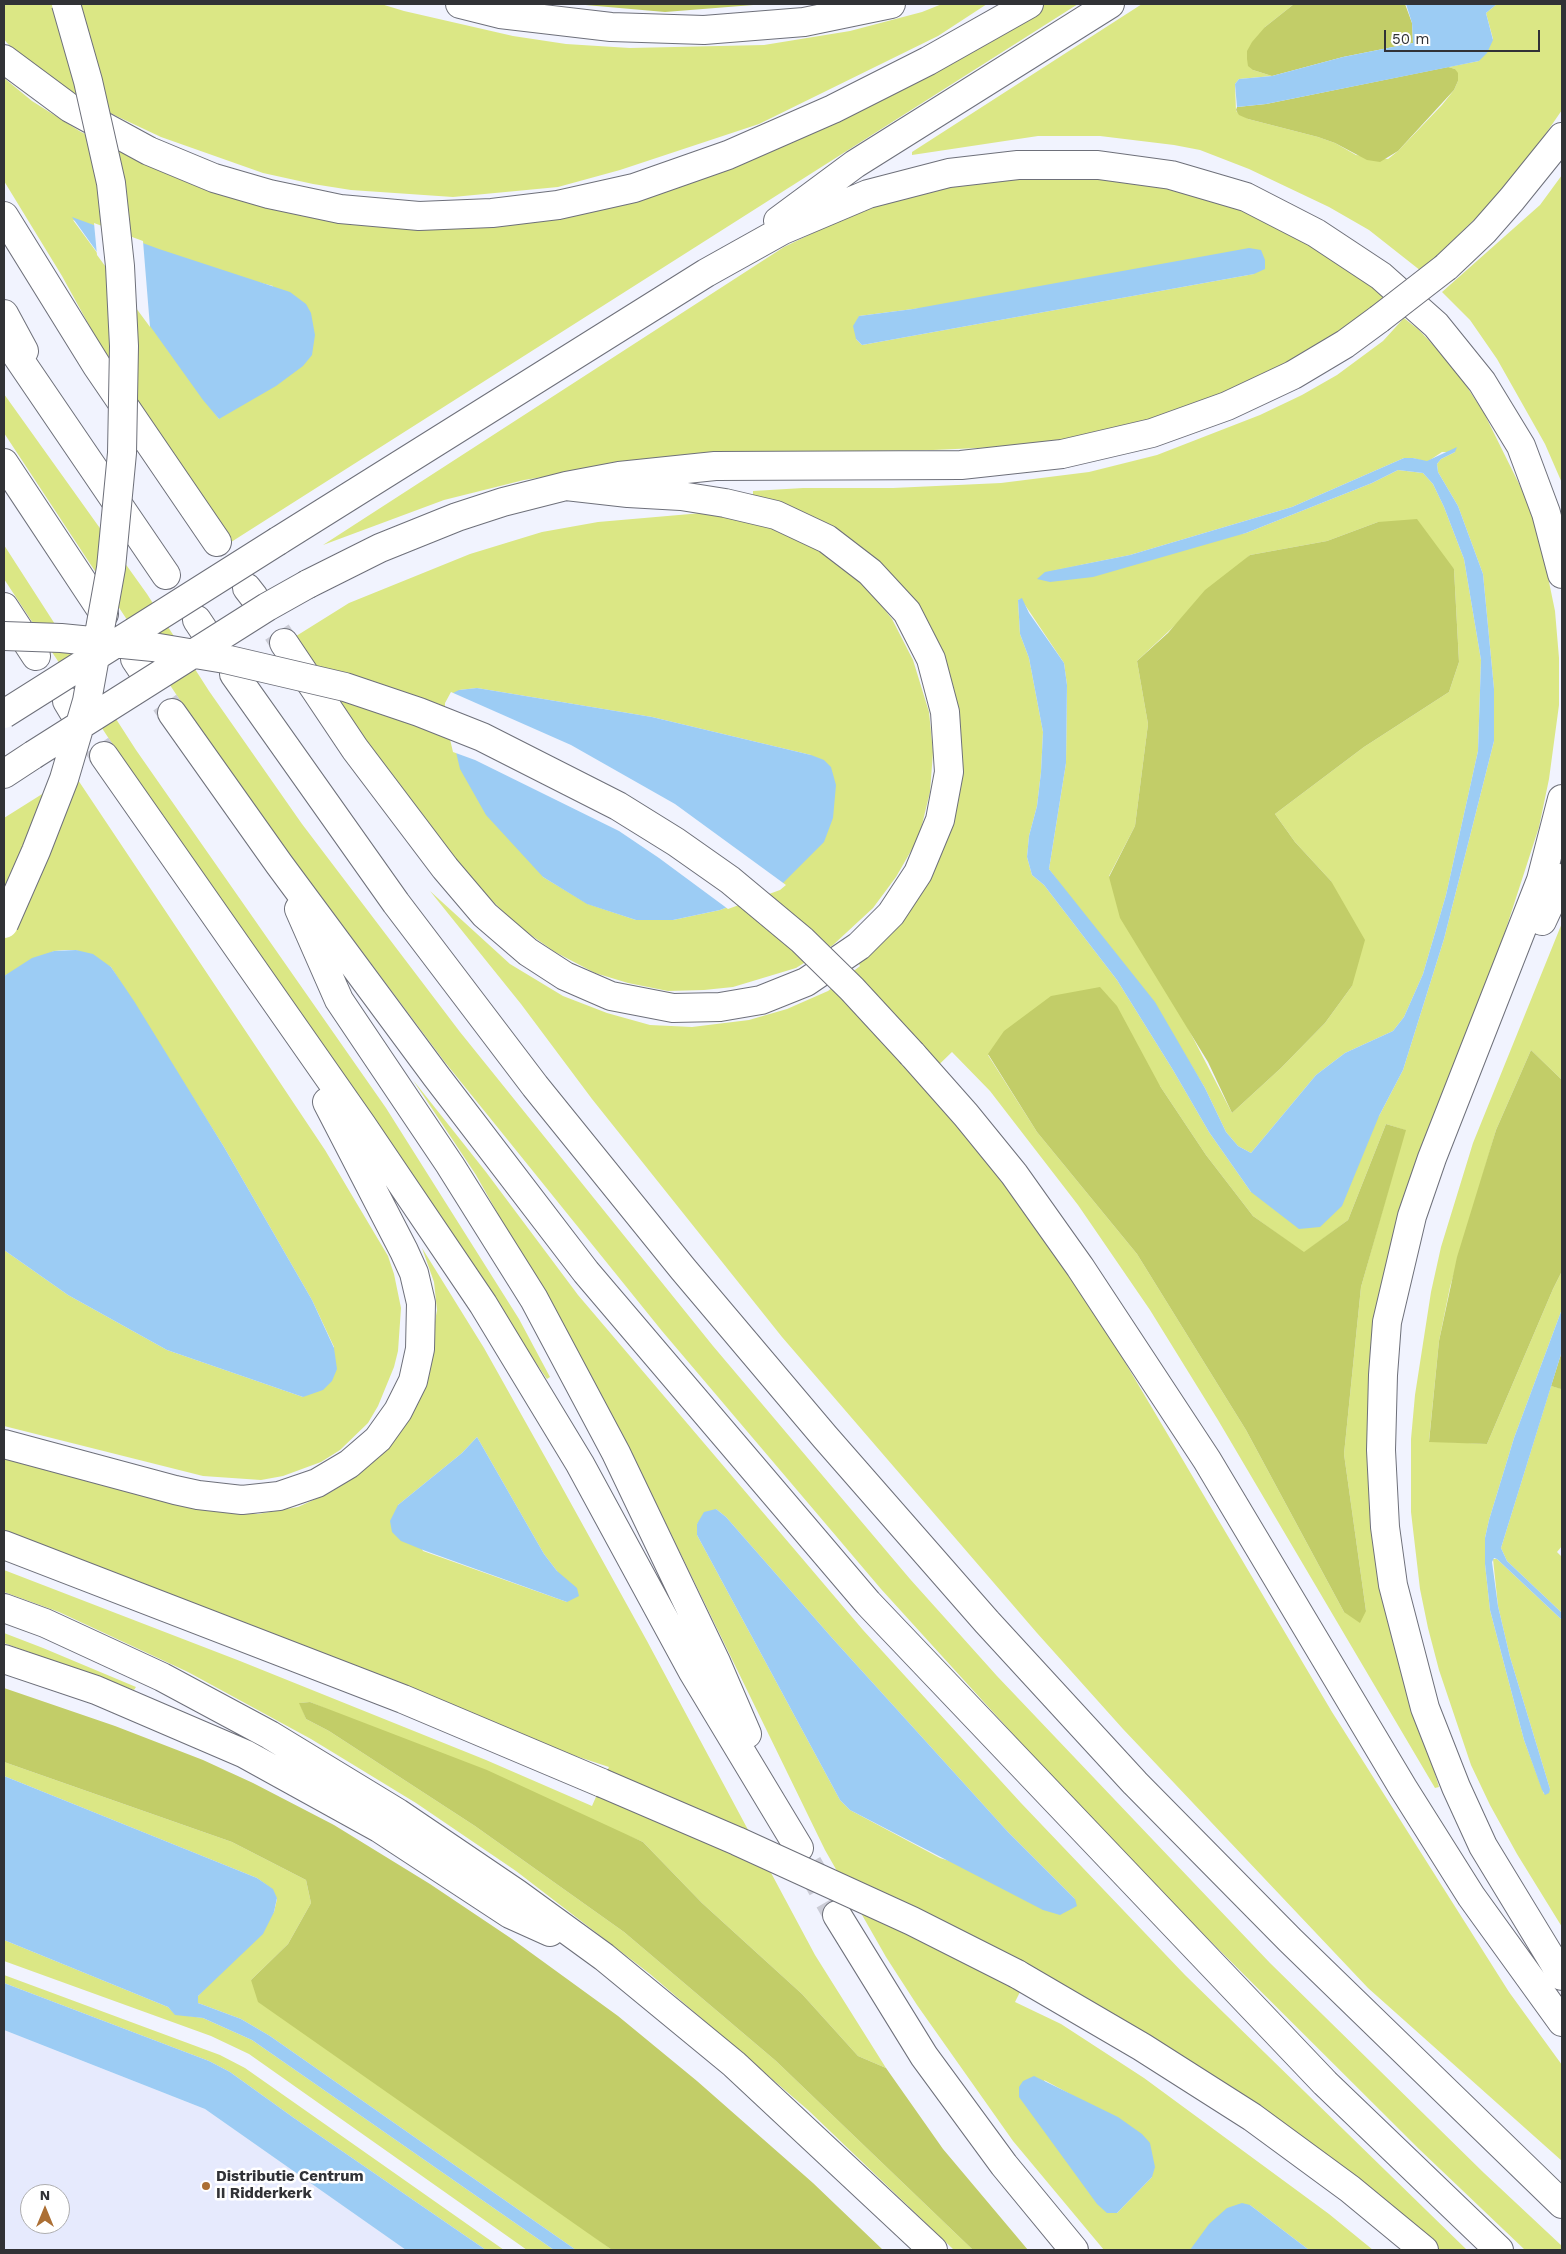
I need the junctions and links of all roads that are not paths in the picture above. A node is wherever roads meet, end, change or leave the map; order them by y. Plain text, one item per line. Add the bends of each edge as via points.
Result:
1 (66, 4) edge
2 (460, 4) edge
3 (891, 4) edge
4 (1029, 4) edge
5 (1110, 4) edge
6 (4, 59) edge
7 (1562, 138) edge
8 (4, 216) edge
9 (706, 273) junction
10 (4, 314) edge
11 (4, 337) edge
12 (68, 431) junction
13 (4, 463) edge
14 (566, 486) junction
15 (217, 542) dead end
16 (1562, 574) edge
17 (166, 575) dead end
18 (4, 607) edge
19 (104, 614) dead end
20 (197, 625) junction
21 (4, 636) edge
22 (284, 643) tunnel mouth
23 (36, 656) dead end
24 (234, 674) dead end
25 (172, 713) tunnel mouth
26 (4, 714) edge
27 (104, 756) tunnel mouth
28 (4, 774) edge
29 (1562, 799) edge
30 (279, 864) junction
31 (1562, 878) edge
32 (4, 924) edge
33 (276, 1005) junction
34 (1467, 1067) junction
35 (4, 1444) edge
36 (4, 1544) edge
37 (4, 1608) edge
38 (4, 1659) edge
39 (837, 1916) tunnel mouth
40 (604, 1957) junction
41 (1562, 1976) edge
42 (1562, 2022) edge
43 (1562, 2204) edge
44 (933, 2250) edge
45 (1074, 2250) edge
46 (1424, 2250) edge
47 (1499, 2250) edge

1 - 32 highway, bridge via 88,81 111,183 124,346 122,453 111,568 87,701 64,778
2 - 3 highway via 500,14 611,27 704,30 804,22
4 - 6 highway via 876,88 728,155 634,188 558,205 492,213 420,216 340,209 214,178 149,152 70,108
5 - 9 highway via 855,164
7 - 14 highway, bridge via 1484,231 1446,267 1345,344 1293,375 1227,406 1152,433 1062,454 961,465 715,466 619,476
8 - 15 highway via 97,366
9 - 16 highway via 783,230 868,194 949,173 1018,165 1098,165 1171,175 1246,197 1316,233 1381,276 1436,325 1482,382 1521,446 1546,513
9 - 20 highway, bridge via 278,541
10 - 12 highway
11 - 12 highway
12 - 17 highway
13 - 19 highway
14 - 20 highway, bridge via 450,520 371,552 308,584
14 - 22 highway via 628,494 681,496 724,502 776,515 826,539 870,572 906,612 931,659 945,712 948,762 940,820 918,873 891,914 859,946 806,982 761,1000 673,1008 611,996 565,976 528,952 485,915 445,868 355,749
18 - 23 highway
20 - 26 highway, bridge
20 - 28 highway, bridge via 33,755
21 - 42 highway, bridge via 144,646 225,659 345,687 420,712 482,737 618,806 730,880 802,940 852,989 966,1115 1014,1174 1080,1266 1207,1460 1471,1896
24 - 43 highway via 396,903 535,1086 825,1437 987,1622 1136,1783 1290,1940
25 - 30 highway
27 - 33 highway
29 - 34 highway via 1541,880
30 - 33 highway via 338,1000 450,1165 534,1299 616,1453 716,1662 792,1836 693,1672 530,1379 362,1125
30 - 47 highway via 586,1272 868,1603 1325,2083
31 - 34 highway
33 - 35 highway via 404,1251 418,1289 422,1318 420,1348 413,1380 389,1426 349,1464 317,1483 279,1496 242,1500 175,1490
34 - 41 highway via 1412,1216 1387,1322 1381,1450 1386,1526 1393,1584 1425,1708 1483,1846
36 - 46 highway, bridge via 403,1699 738,1841 912,1921 1017,1974 1142,2046 1252,2117 1350,2189
37 - 40 highway via 45,1623 162,1677 270,1735 398,1813
38 - 40 highway via 96,1690 244,1754 379,1828 510,1914
39 - 45 highway via 924,2056 1004,2165
40 - 44 highway via 734,2064

